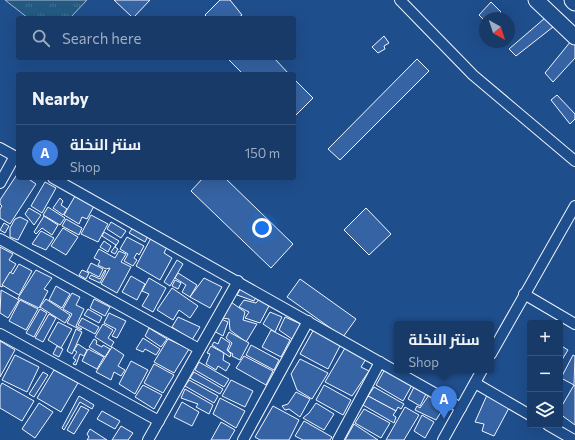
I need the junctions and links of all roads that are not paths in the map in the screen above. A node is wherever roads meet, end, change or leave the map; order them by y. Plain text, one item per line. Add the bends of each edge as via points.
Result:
1 (400, 0) edge
2 (536, 0) edge
3 (573, 0) edge
4 (575, 2) edge
5 (575, 37) edge
6 (0, 148) edge
7 (16, 157) edge
8 (575, 161) edge
9 (57, 180) edge
10 (0, 183) edge
11 (575, 206) edge
12 (0, 239) edge
13 (238, 281) junction
14 (524, 294) junction
15 (308, 321) junction
16 (575, 324) edge
17 (0, 334) edge
18 (494, 349) edge
19 (199, 350) junction
20 (380, 362) junction
21 (394, 370) edge
22 (399, 373) edge
23 (480, 373) edge
24 (475, 383) junction
25 (461, 408) junction
26 (527, 413) edge
27 (159, 421) junction
28 (553, 428) edge
29 (148, 440) edge
30 (243, 440) edge
31 (338, 440) edge
32 (444, 440) edge
33 (574, 440) edge

1 - 8 street via 473,75
2 - 5 main road
3 - 4 highway
6 - 7 street
7 - 10 street
9 - 13 street
11 - 14 street
12 - 19 street
13 - 15 street
13 - 19 street
14 - 16 street
14 - 18 street
15 - 20 street
15 - 30 street
17 - 27 street
19 - 27 street
20 - 21 street
20 - 31 street
22 - 25 street
23 - 24 street
24 - 25 street
24 - 26 street
25 - 32 street
27 - 29 street
28 - 33 street

